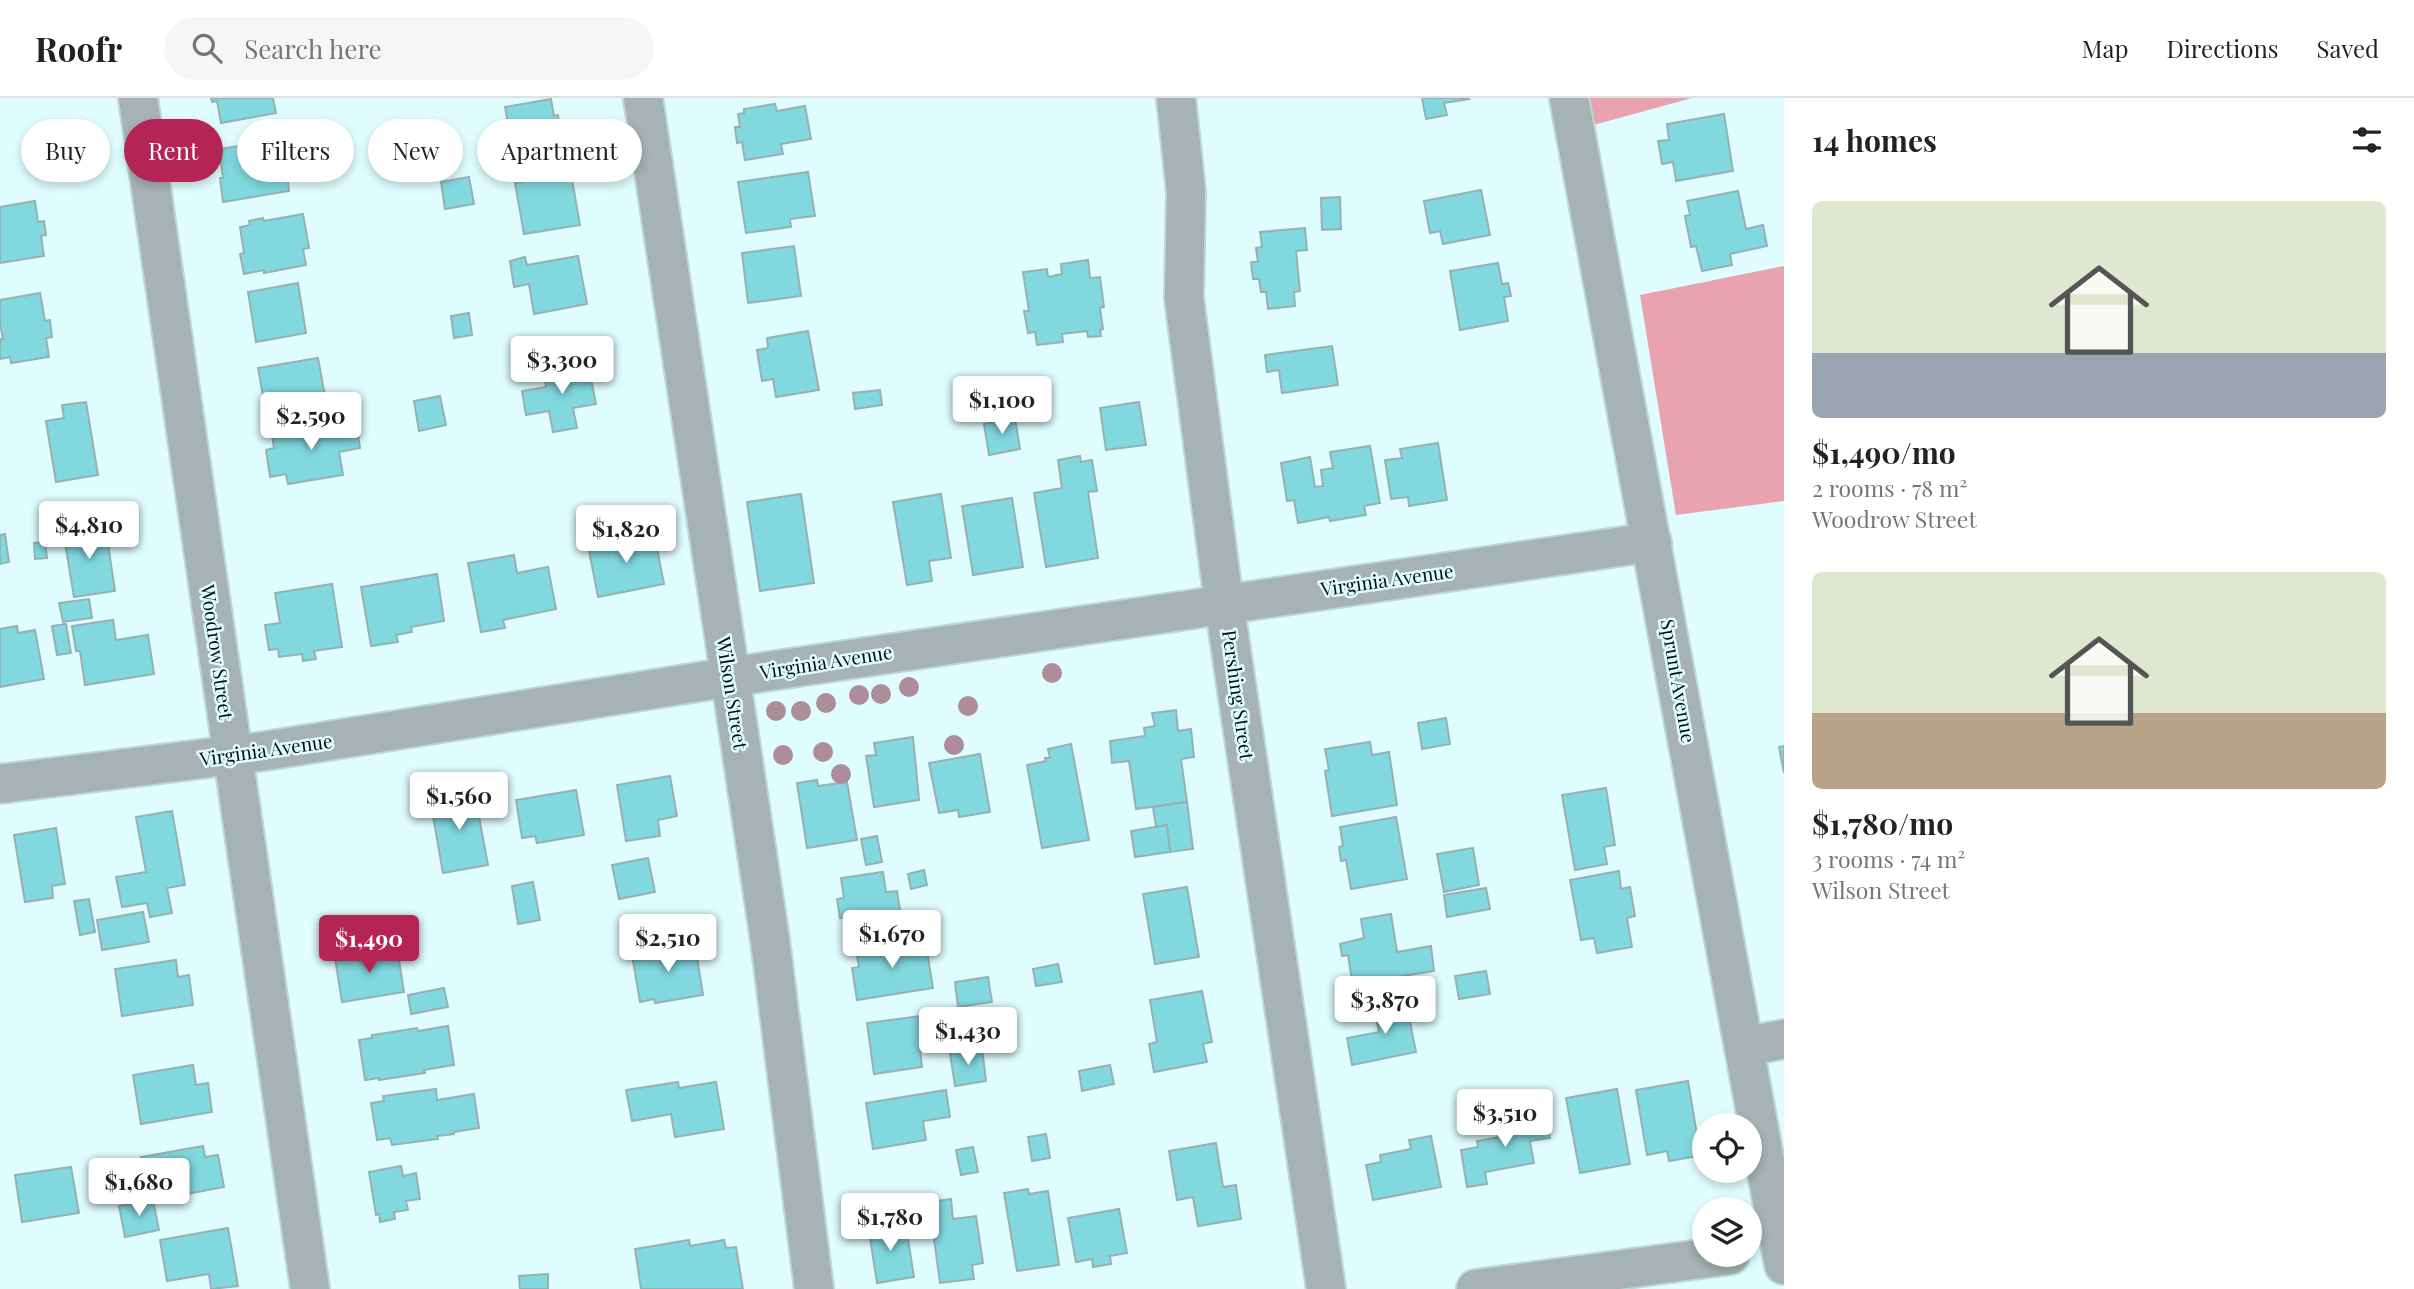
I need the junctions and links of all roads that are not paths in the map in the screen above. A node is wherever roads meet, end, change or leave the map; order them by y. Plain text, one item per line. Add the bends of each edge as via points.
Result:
1 (138, 98) edge
2 (643, 98) edge
3 (1176, 98) edge
4 (1569, 98) edge
5 (1652, 542) junction
6 (1224, 603) junction
7 (730, 677) junction
8 (232, 755) junction
9 (0, 784) edge
10 (1784, 1039) edge
11 (1744, 1048) junction
12 (1771, 1255) edge
13 (1692, 1260) edge
14 (310, 1289) edge
15 (814, 1289) edge
16 (1326, 1289) edge
17 (1476, 1289) edge

1 - 8 street, Woodrow Street
2 - 7 street, Wilson Street
3 - 6 street, Pershing Street via 1186,192 1184,298
4 - 5 street, Sprunt Avenue
5 - 6 street, Virginia Avenue
5 - 11 street, Sprunt Avenue
6 - 7 street, Virginia Avenue
6 - 16 street, Pershing Street
7 - 8 street, Virginia Avenue
7 - 15 street, Wilson Street via 770,940
8 - 9 street, Virginia Avenue
8 - 14 street, Woodrow Street
10 - 11 street
11 - 12 street, Sprunt Avenue
13 - 17 street

